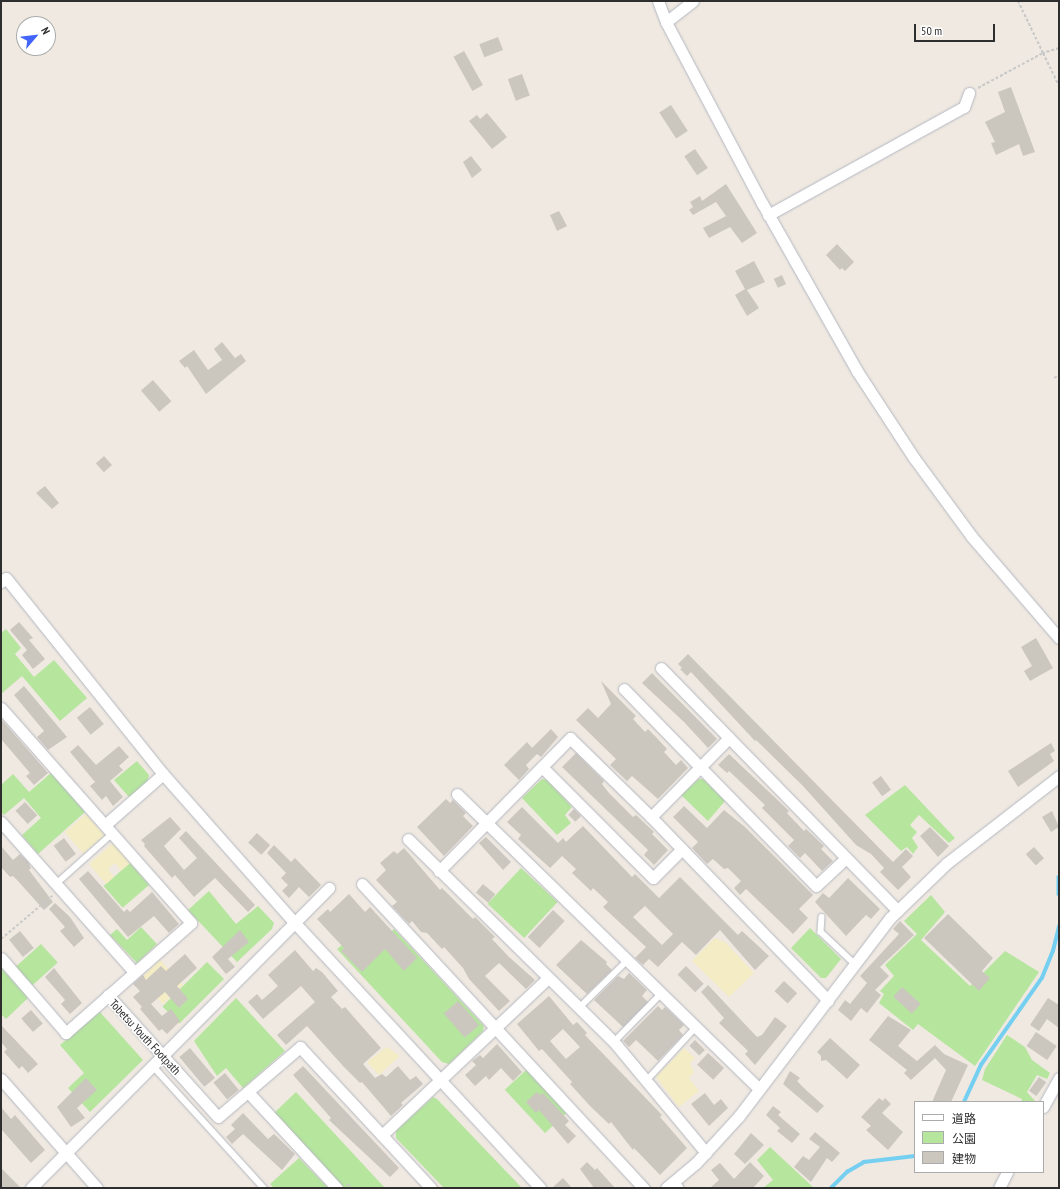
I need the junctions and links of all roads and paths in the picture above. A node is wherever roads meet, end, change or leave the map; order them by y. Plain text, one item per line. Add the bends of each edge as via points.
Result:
1 (658, 1) edge
2 (694, 1) edge
3 (1018, 1) edge
4 (666, 22) junction
5 (1059, 48) edge
6 (1043, 53) junction
7 (1059, 86) edge
8 (969, 93) joint
9 (768, 215) junction
10 (1059, 375) edge
11 (1054, 378) dead end
12 (1, 582) edge
13 (1059, 638) edge
14 (661, 668) dead end
15 (624, 689) dead end
16 (1, 708) edge
17 (729, 738) junction
18 (542, 767) junction
19 (700, 767) junction
20 (163, 774) junction
21 (1059, 776) edge
22 (457, 794) dead end
23 (651, 817) junction
24 (1, 822) edge
25 (486, 823) junction
26 (109, 829) junction
27 (408, 839) dead end
28 (682, 849) junction
29 (846, 858) junction
30 (439, 871) junction
31 (362, 884) dead end
32 (57, 887) junction
33 (329, 888) dead end
34 (898, 911) junction
35 (822, 917) dead end
36 (295, 923) junction
37 (1, 939) edge
38 (1, 958) edge
39 (627, 960) junction
40 (855, 964) junction
41 (134, 972) junction
42 (548, 978) junction
43 (661, 994) junction
44 (108, 995) junction
45 (828, 1000) junction
46 (579, 1008) junction
47 (696, 1027) junction
48 (495, 1028) junction
49 (614, 1042) junction
50 (162, 1057) junction
51 (153, 1066) junction
52 (1059, 1078) edge
53 (1, 1079) edge
54 (440, 1080) junction
55 (647, 1080) junction
56 (760, 1089) junction
57 (248, 1092) junction
58 (1044, 1105) edge
59 (382, 1135) junction
60 (66, 1153) junction
61 (706, 1153) junction
62 (1006, 1173) edge
63 (678, 1184) edge
64 (341, 1185) edge
65 (31, 1188) edge
66 (97, 1188) edge
67 (264, 1188) edge
68 (352, 1188) edge
69 (431, 1188) edge
70 (540, 1188) edge
71 (644, 1188) edge
72 (666, 1188) edge
73 (999, 1188) edge

1 - 4 street
2 - 4 street
3 - 6 path
4 - 9 street
5 - 6 path
6 - 7 path
6 - 8 path
8 - 9 street via 964,107
9 - 13 street via 857,371 914,458 972,537
10 - 11 path
12 - 20 street via 6,578
14 - 17 street
15 - 19 street
16 - 26 street
17 - 19 street
17 - 29 street
18 - 23 street via 570,738
18 - 25 street
18 - 28 street via 653,878
19 - 23 street
19 - 29 street via 816,886
20 - 26 street
20 - 36 street
21 - 34 street via 947,863
22 - 25 street
23 - 28 street
24 - 32 street
25 - 30 street
25 - 39 street
26 - 32 lane
26 - 41 street via 191,923
27 - 30 street
28 - 45 street
29 - 34 street
30 - 42 street
31 - 48 street
32 - 37 path
32 - 41 street
33 - 36 street
34 - 40 street
35 - 40 lane via 821,932
36 - 50 street
36 - 54 street
38 - 44 street via 66,1033
39 - 43 street
39 - 46 lane
40 - 45 street
41 - 44 street
42 - 46 street
42 - 48 street
43 - 47 street
43 - 49 lane
44 - 50 street
45 - 56 street
46 - 49 street
47 - 55 lane
47 - 56 street
48 - 54 street
48 - 71 street
49 - 55 street
50 - 51 street
50 - 57 street via 218,1117
51 - 60 street
51 - 67 lane
52 - 58 street
53 - 60 street
54 - 59 street
54 - 70 street
55 - 61 street
56 - 61 street
57 - 59 street via 300,1047
57 - 64 street
59 - 69 street
60 - 65 street
60 - 66 street
61 - 63 street
62 - 73 street
63 - 72 street
64 - 68 path

